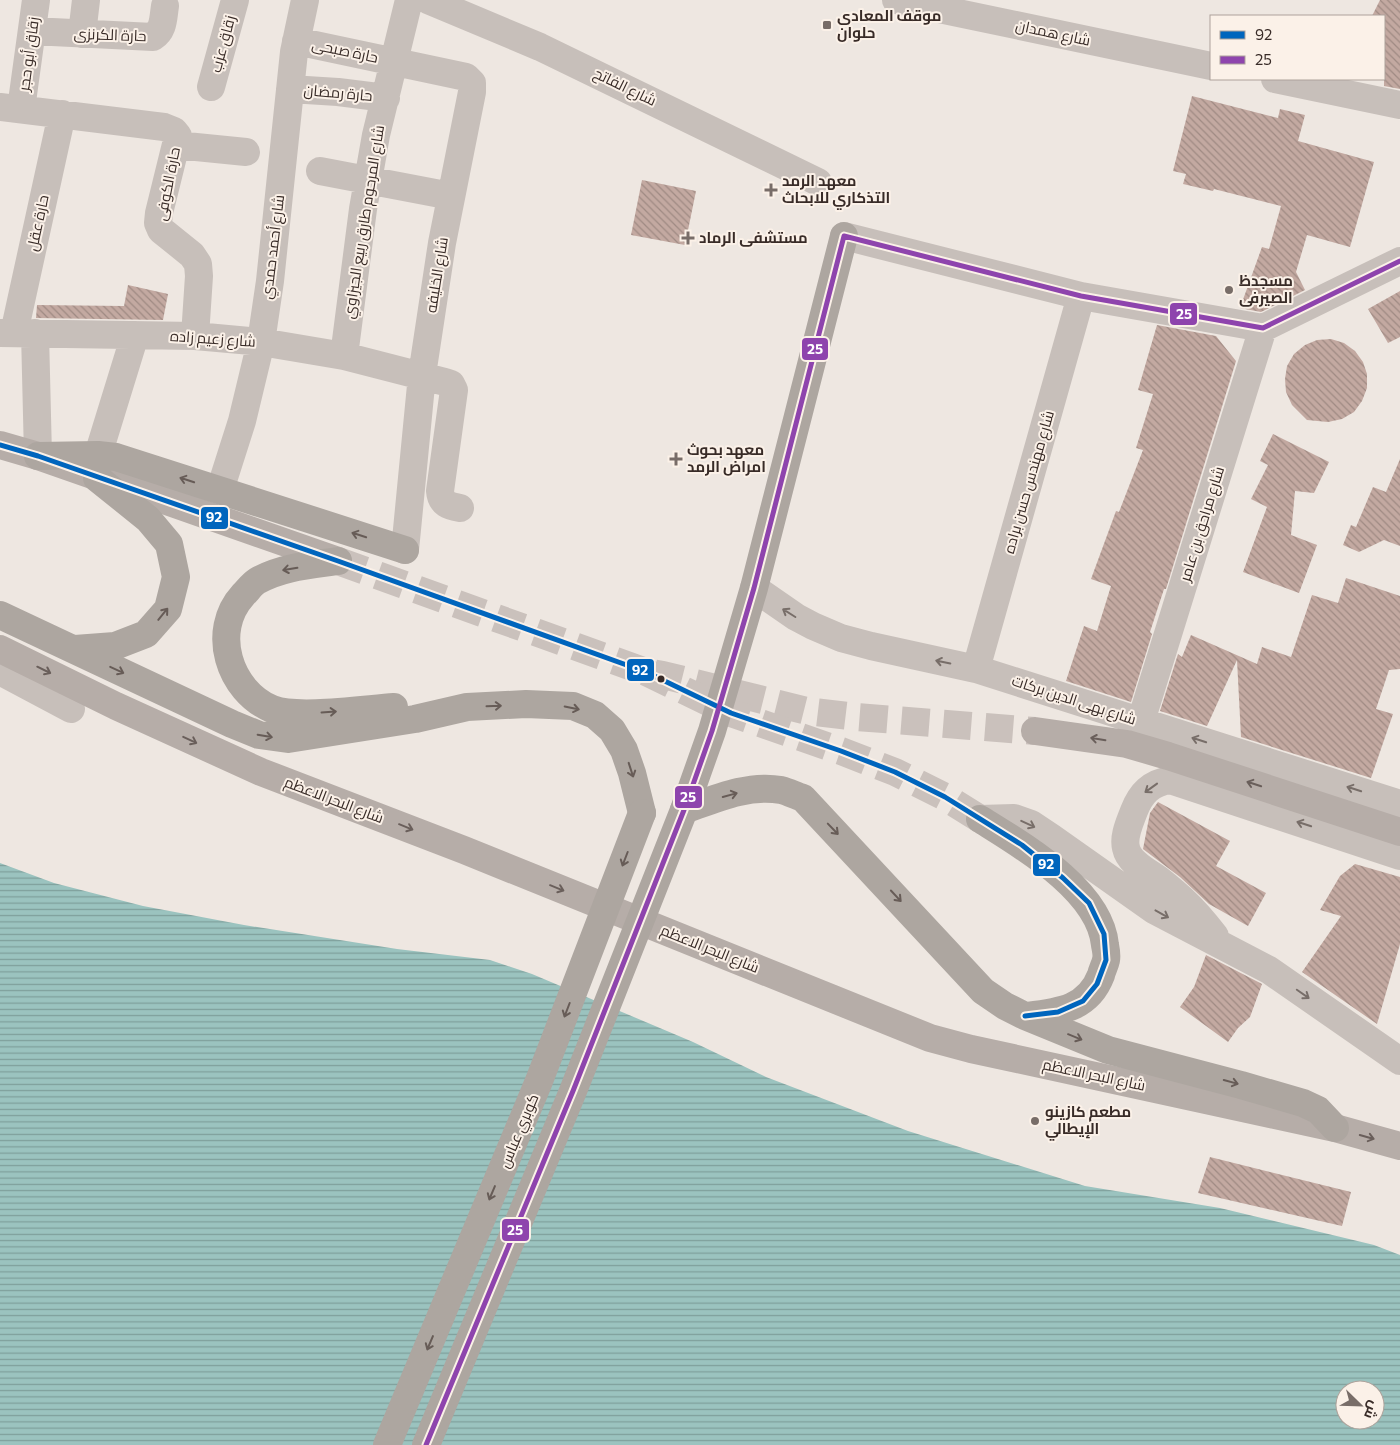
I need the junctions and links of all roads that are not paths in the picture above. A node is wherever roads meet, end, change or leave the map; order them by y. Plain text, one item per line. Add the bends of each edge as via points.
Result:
1 (36, 0) edge
2 (86, 0) edge
3 (235, 0) edge
4 (305, 0) edge
5 (409, 0) edge
6 (428, 0) edge
7 (896, 0) edge
8 (165, 6) dead end
9 (32, 31) junction
10 (76, 40) junction
11 (296, 41) junction
12 (395, 62) junction
13 (1210, 66) edge
14 (1280, 80) edge
15 (212, 87) dead end
16 (290, 89) junction
17 (386, 98) junction
18 (1400, 105) edge
19 (11, 108) edge
20 (62, 114) junction
21 (176, 145) junction
22 (246, 152) dead end
23 (320, 171) dead end
24 (368, 180) junction
25 (818, 182) dead end
26 (452, 196) junction
27 (844, 236) joint
28 (1400, 261) edge
29 (1081, 296) junction
30 (1263, 328) junction
31 (16, 333) edge
32 (135, 335) junction
33 (195, 336) junction
34 (260, 342) junction
35 (344, 356) junction
36 (422, 375) junction
37 (0, 445) edge
38 (38, 456) junction
39 (97, 466) junction
40 (220, 490) junction
41 (460, 508) dead end
42 (405, 550) joint
43 (338, 561) joint
44 (754, 588) junction
45 (0, 615) edge
46 (0, 649) edge
47 (73, 649) junction
48 (976, 669) junction
49 (0, 671) edge
50 (467, 707) junction
51 (71, 709) dead end
52 (1141, 721) junction
53 (1035, 731) tunnel mouth
54 (1399, 802) edge
55 (684, 810) junction
56 (980, 819) joint
57 (1400, 832) edge
58 (1400, 856) edge
59 (1222, 945) junction
60 (1024, 1016) junction
61 (1400, 1061) edge
62 (1335, 1128) junction
63 (1400, 1146) edge
64 (387, 1445) edge
65 (426, 1445) edge

1 - 9 street, زقاق أبو حجر
2 - 10 street
3 - 15 street, زقاق عزب
4 - 11 street, شارع أحمد حمدي
5 - 12 street, شارع المرحوم طارق ربيع الجيزاوي
6 - 25 street, شارع الفاتح via 540,47
7 - 13 street, شارع همدان
8 - 10 street, حارة الكرنزى via 160,33 153,37
9 - 10 street, حارة الكرنزى
9 - 19 street, زقاق أبو حجر
11 - 12 street, حارة صبحى
11 - 16 street, شارع أحمد حمدي
12 - 17 street, شارع المرحوم طارق ربيع الجيزاوي
12 - 26 street, شارع الخليفه via 466,77 472,84
14 - 18 street
16 - 17 street, حارة رمضان
16 - 34 street, شارع أحمد حمدي via 270,281
17 - 24 street, شارع المرحوم طارق ربيع الجيزاوي
19 - 20 street, حارة الكوفى
20 - 21 street, حارة الكوفى via 164,126 178,136
20 - 31 street, حارة عقل
21 - 22 street
21 - 33 street, حارة الكوفى via 158,223 161,230 192,255 198,264
23 - 24 street
24 - 26 street
24 - 35 street, شارع المرحوم طارق ربيع الجيزاوي
26 - 36 street, شارع الخليفه
27 - 29 street
27 - 44 highway
28 - 30 street
29 - 30 street
29 - 48 street, شارع مهندس حسن براده
30 - 52 street, شارع مراحق بن عامر
31 - 32 street, شارع زعيم زاده
31 - 38 street, حارة عقل
32 - 33 street, شارع زعيم زاده
32 - 39 street
33 - 34 street, شارع زعيم زاده
34 - 35 street, شارع زعيم زاده
34 - 40 street, شارع أحمد حمدي via 242,421
35 - 36 street, شارع زعيم زاده
36 - 41 street, شارع زعيم زاده via 451,384 454,390 440,498 444,503
36 - 42 street, شارع الخليفه
37 - 38 main road
38 - 39 highway
40 -> 39 highway via 116,457
39 - 43 main road
47 -> 39 highway via 115,646 146,634 168,609 176,577 169,544
42 -> 40 highway
43 -> 50 highway via 279,571 255,582 237,601 227,625 226,651 234,676 250,696 273,709 298,714 404,706
48 -> 44 street, شارع بهى الدين بركات via 841,638 796,617
44 - 55 highway via 712,731
45 - 47 highway
46 -> 62 main road, شارع البحر الاعظم via 261,772 464,850 930,1038
47 -> 50 highway via 259,735 288,739 318,736
48 - 52 street, شارع بهى الدين بركات
49 - 51 street
50 -> 64 highway, كوبري عباس, bridge via 574,706 595,715 612,730 624,750 642,813 539,1081
54 -> 52 street, شارع بهى الدين بركات
57 -> 53 main road, شارع بهى الدين بركات via 1135,746
55 -> 60 highway via 756,789 782,790 803,798 983,991
55 - 65 highway, bridge via 573,1091
56 -> 59 street via 1014,818 1031,824 1154,910
56 - 60 highway via 1022,845 1063,878 1089,904 1104,934 1106,960 1097,984 1083,1001 1058,1012
58 -> 59 street via 1170,780 1155,784 1137,804 1126,834 1126,850 1135,863 1182,900
59 -> 61 street via 1269,970
60 -> 62 highway via 1108,1050 1302,1103 1318,1110
62 -> 63 main road, شارع البحر الاعظم

